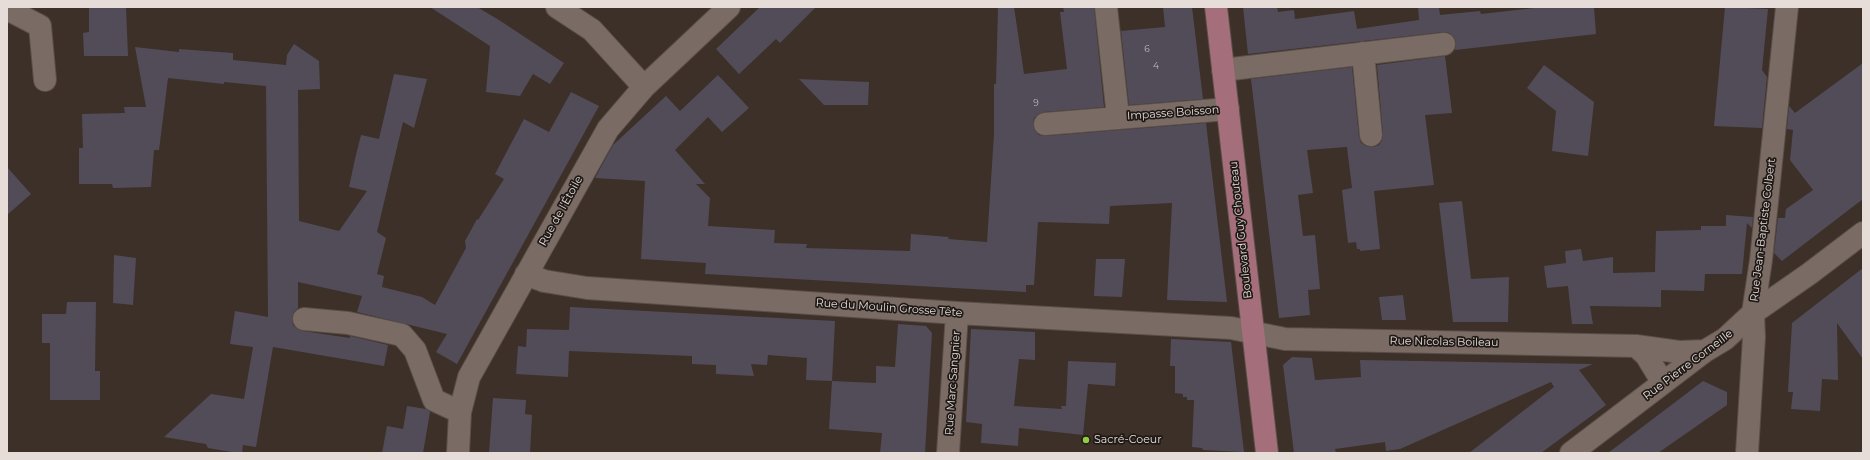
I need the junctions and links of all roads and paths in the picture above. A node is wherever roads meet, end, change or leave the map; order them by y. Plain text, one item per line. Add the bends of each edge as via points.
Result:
1 (557, 7) edge
2 (729, 7) edge
3 (1106, 7) edge
4 (1216, 7) edge
5 (1787, 7) edge
6 (7, 9) edge
7 (1444, 44) dead end
8 (1363, 53) junction
9 (1223, 70) junction
10 (45, 80) dead end
11 (644, 87) junction
12 (1228, 108) junction
13 (1118, 117) junction
14 (1045, 124) dead end
15 (1370, 135) dead end
16 (1863, 233) edge
17 (526, 274) junction
18 (957, 313) junction
19 (1753, 313) junction
20 (304, 319) dead end
21 (1253, 331) junction
22 (1636, 346) junction
23 (1705, 351) junction
24 (1663, 383) junction
25 (460, 412) junction
26 (458, 453) edge
27 (948, 453) edge
28 (1267, 453) edge
29 (1570, 453) edge
30 (1747, 453) edge

1 - 11 street via 592,30
2 - 11 street, Rue de l’Étoile
3 - 13 street, Impasse Boisson
4 - 9 main road, Boulevard Guy Chouteau
5 - 19 street, Rue Jean-Baptiste Colbert via 1761,260
6 - 10 street via 40,26
7 - 8 street
8 - 9 street
8 - 15 street
9 - 12 main road, Boulevard Guy Chouteau
11 - 17 street, Rue de l’Étoile via 608,129
12 - 13 street, Impasse Boisson
12 - 21 main road, Boulevard Guy Chouteau
13 - 14 street, Impasse Boisson
16 - 19 street, Rue Pierre Corneille
17 - 18 street, Rue du Moulin Grosse Tête via 544,281 587,288
17 - 25 street, Rue de l’Étoile via 469,377
18 - 21 street, Rue du Moulin Grosse Tête
18 - 27 street, Rue Marc Sangnier
19 - 23 street, Rue Pierre Corneille via 1725,339
19 - 30 street, Rue Jean-Baptiste Colbert via 1754,337
20 - 25 street via 348,323 402,335 416,350 434,400
21 - 22 street, Rue Nicolas Boileau via 1285,339
21 - 28 main road, Boulevard Guy Chouteau
22 - 23 street, Rue Nicolas Boileau via 1679,352
22 - 24 street via 1646,355
23 - 24 street, Rue Pierre Corneille
24 - 29 street, Rue Pierre Corneille
25 - 26 street, Rue de l’Étoile

